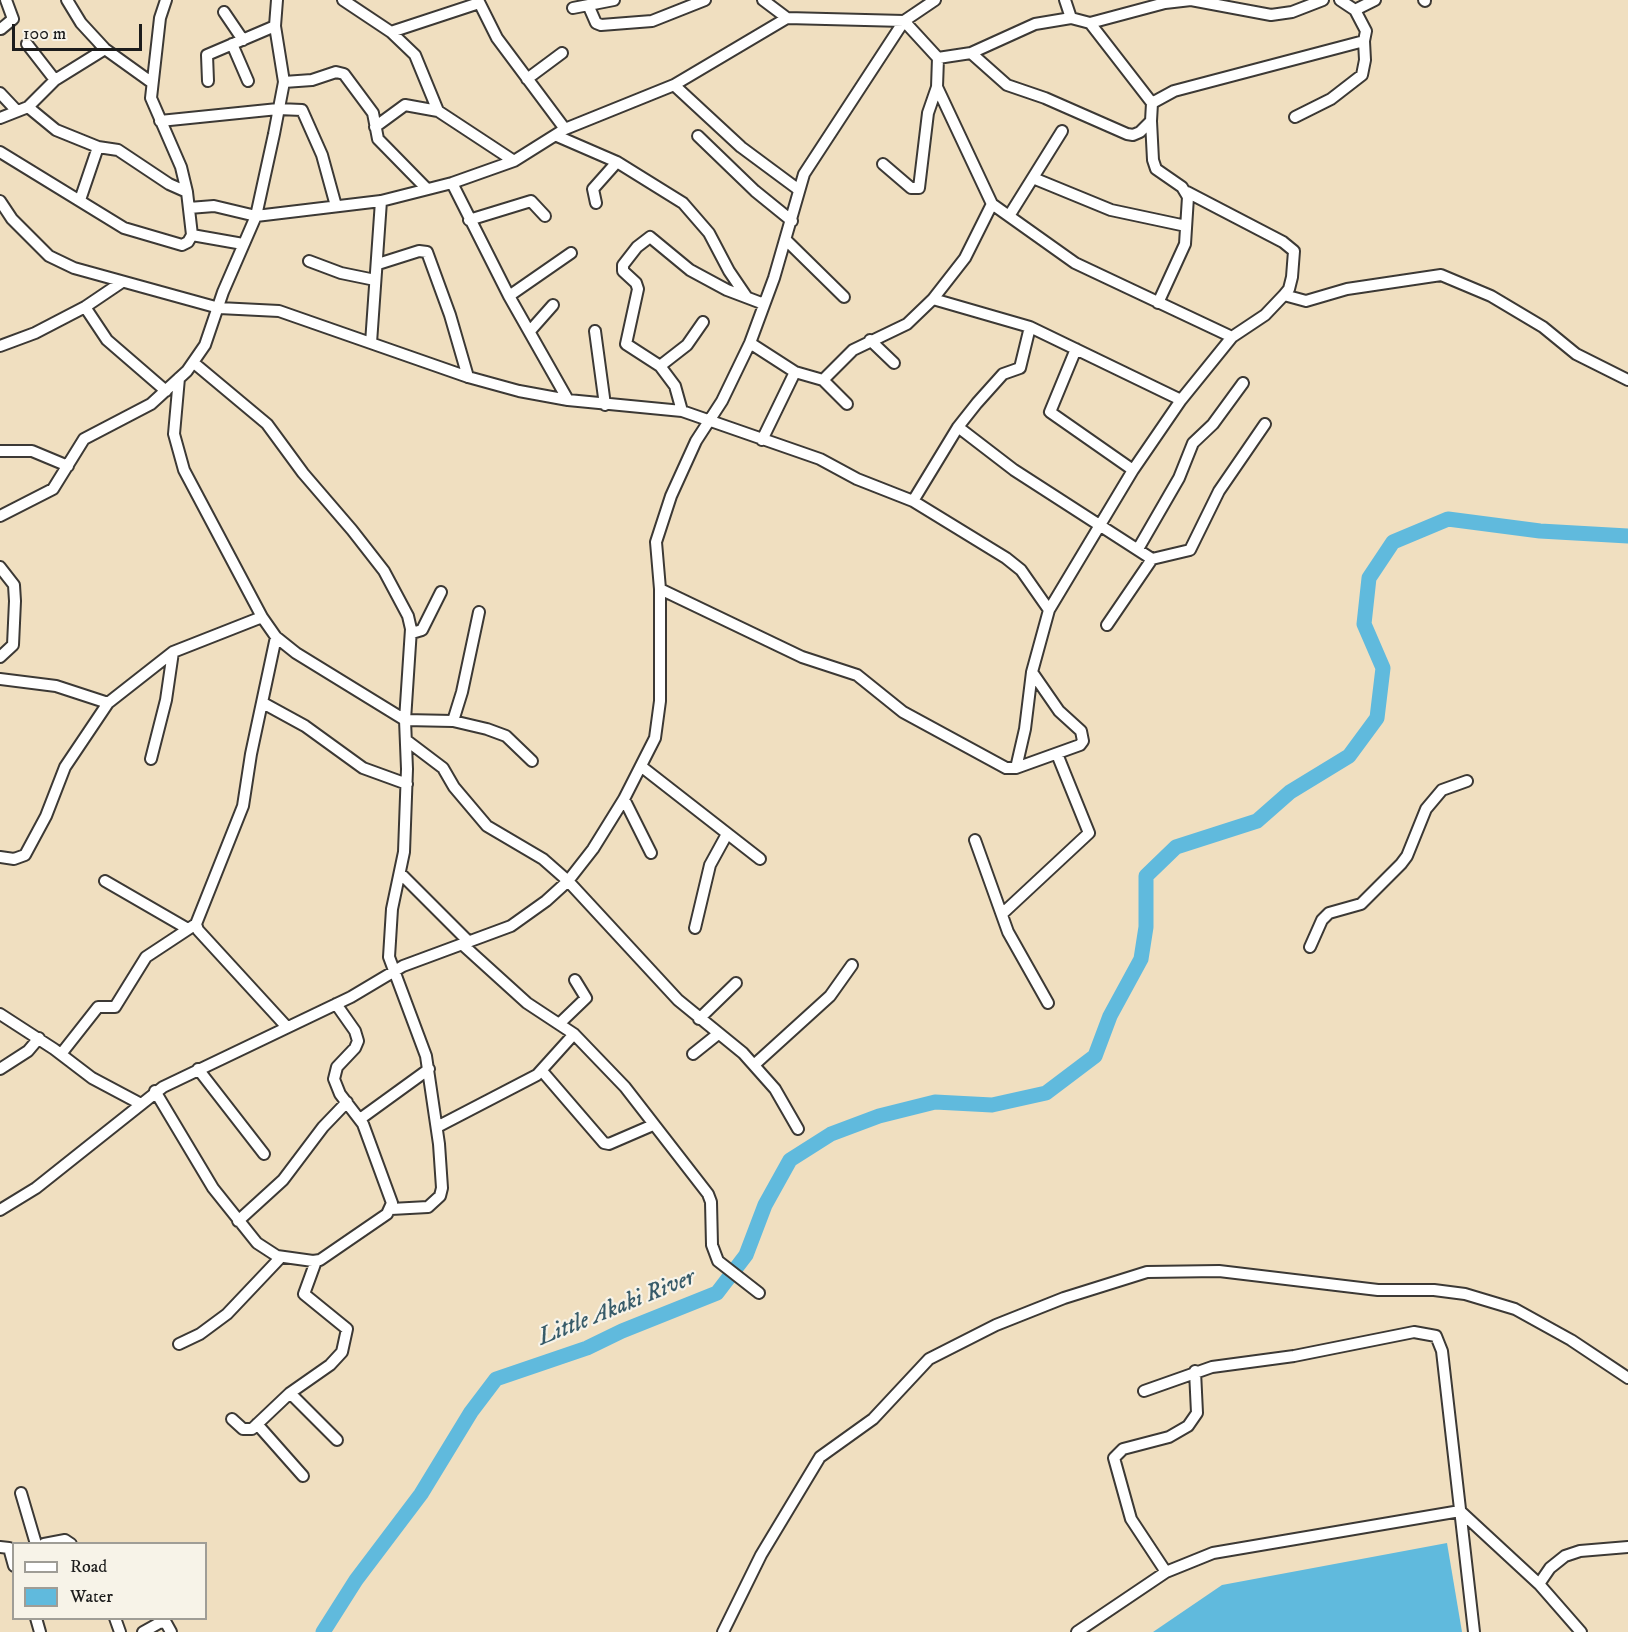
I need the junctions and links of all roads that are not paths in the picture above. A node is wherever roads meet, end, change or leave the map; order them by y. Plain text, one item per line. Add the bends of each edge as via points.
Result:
1 (6, 0) edge
2 (67, 0) edge
3 (166, 0) edge
4 (277, 0) edge
5 (614, 0) edge
6 (705, 0) edge
7 (763, 0) edge
8 (935, 0) edge
9 (1065, 0) edge
10 (1323, 0) edge
11 (1340, 0) edge
12 (1375, 0) edge
13 (347, 1) edge
14 (478, 1) edge
15 (1165, 1) edge
16 (0, 4) edge
17 (1230, 4) edge
18 (590, 7) junction
19 (573, 8) dead end
20 (1354, 10) junction
21 (224, 12) dead end
22 (788, 18) junction
23 (1071, 18) junction
24 (904, 21) junction
25 (1090, 23) junction
26 (275, 26) junction
27 (1, 28) edge
28 (391, 32) junction
29 (1364, 41) junction
30 (237, 42) junction
31 (27, 44) dead end
32 (105, 49) junction
33 (562, 53) dead end
34 (971, 53) junction
35 (938, 58) junction
36 (526, 79) junction
37 (55, 80) junction
38 (208, 81) dead end
39 (248, 81) dead end
40 (151, 82) junction
41 (284, 82) junction
42 (674, 85) junction
43 (937, 87) junction
44 (0, 93) edge
45 (1152, 104) junction
46 (28, 107) junction
47 (278, 109) junction
48 (17, 111) junction
49 (438, 111) junction
50 (1295, 117) dead end
51 (0, 118) edge
52 (160, 121) junction
53 (1150, 121) junction
54 (375, 127) junction
55 (1062, 131) dead end
56 (561, 132) junction
57 (698, 136) dead end
58 (98, 147) junction
59 (0, 152) edge
60 (514, 161) junction
61 (617, 162) junction
62 (883, 164) dead end
63 (1033, 178) junction
64 (452, 183) junction
65 (427, 189) junction
66 (799, 190) junction
67 (187, 192) junction
68 (1187, 192) junction
69 (80, 200) junction
70 (0, 201) edge
71 (381, 201) junction
72 (596, 203) dead end
73 (992, 204) junction
74 (336, 206) junction
75 (189, 208) junction
76 (256, 216) junction
77 (545, 216) dead end
78 (1009, 216) junction
79 (469, 220) junction
80 (792, 221) junction
81 (1186, 226) junction
82 (192, 235) junction
83 (786, 240) junction
84 (243, 244) junction
85 (571, 253) dead end
86 (309, 261) dead end
87 (378, 264) junction
88 (375, 280) junction
89 (122, 282) junction
90 (1284, 295) junction
91 (509, 296) junction
92 (746, 296) junction
93 (844, 297) dead end
94 (933, 300) junction
95 (1158, 303) junction
96 (764, 304) junction
97 (553, 305) dead end
98 (85, 307) junction
99 (219, 309) junction
100 (703, 322) dead end
101 (1030, 327) junction
102 (530, 331) junction
103 (595, 331) dead end
104 (1232, 337) junction
105 (870, 340) junction
106 (371, 343) junction
107 (750, 343) junction
108 (1, 344) edge
109 (1076, 349) junction
110 (194, 363) junction
111 (894, 363) dead end
112 (660, 366) junction
113 (795, 372) junction
114 (468, 377) junction
115 (179, 378) junction
116 (823, 380) junction
117 (1628, 380) edge
118 (1243, 383) dead end
119 (166, 391) junction
120 (568, 400) junction
121 (1181, 400) junction
122 (847, 404) dead end
123 (605, 405) junction
124 (682, 411) junction
125 (708, 421) junction
126 (1265, 424) dead end
127 (958, 427) junction
128 (762, 440) junction
129 (0, 451) edge
130 (68, 466) junction
131 (1133, 470) junction
132 (913, 501) junction
133 (0, 516) edge
134 (1098, 524) junction
135 (1138, 549) junction
136 (1152, 559) junction
137 (0, 568) edge
138 (660, 589) junction
139 (441, 592) dead end
140 (1049, 610) junction
141 (478, 612) dead end
142 (262, 618) junction
143 (1107, 625) dead end
144 (412, 633) junction
145 (276, 638) junction
146 (173, 652) junction
147 (0, 657) edge
148 (1032, 672) junction
149 (0, 679) edge
150 (108, 703) junction
151 (263, 703) junction
152 (405, 720) junction
153 (453, 721) junction
154 (406, 740) junction
155 (1056, 754) junction
156 (151, 759) dead end
157 (532, 761) dead end
158 (642, 767) junction
159 (1016, 768) junction
160 (1467, 781) dead end
161 (407, 784) junction
162 (624, 800) junction
163 (727, 834) junction
164 (975, 840) dead end
165 (651, 853) dead end
166 (0, 857) edge
167 (760, 859) dead end
168 (400, 873) junction
169 (105, 881) dead end
170 (568, 881) junction
171 (1002, 914) junction
172 (192, 927) junction
173 (694, 928) dead end
174 (466, 943) junction
175 (1310, 947) dead end
176 (852, 965) dead end
177 (395, 970) junction
178 (575, 980) dead end
179 (736, 983) dead end
180 (1047, 1003) dead end
181 (336, 1004) junction
182 (0, 1014) edge
183 (699, 1019) junction
184 (559, 1024) junction
185 (286, 1026) junction
186 (574, 1034) junction
187 (718, 1034) junction
188 (39, 1038) junction
189 (61, 1054) junction
190 (693, 1054) dead end
191 (754, 1065) junction
192 (0, 1069) edge
193 (198, 1069) junction
194 (429, 1069) junction
195 (542, 1071) junction
196 (155, 1091) junction
197 (346, 1102) junction
198 (139, 1103) junction
199 (360, 1119) junction
200 (653, 1125) junction
201 (436, 1127) junction
202 (798, 1129) dead end
203 (264, 1154) dead end
204 (391, 1209) junction
205 (0, 1210) edge
206 (238, 1221) junction
207 (281, 1257) junction
208 (316, 1261) junction
209 (756, 1291) dead end
210 (179, 1344) dead end
211 (1195, 1371) junction
212 (1628, 1378) edge
213 (1144, 1391) dead end
214 (290, 1393) junction
215 (232, 1419) dead end
216 (257, 1424) junction
217 (337, 1440) dead end
218 (303, 1476) dead end
219 (21, 1493) dead end
220 (1460, 1511) junction
221 (35, 1542) edge
222 (1628, 1547) edge
223 (1166, 1572) junction
224 (1539, 1584) junction
225 (144, 1632) edge
226 (171, 1632) edge
227 (723, 1632) edge
228 (1077, 1632) edge
229 (1474, 1632) edge
230 (1581, 1632) edge

1 - 16 street
1 - 27 street via 13,20
2 - 32 street via 81,23
3 - 40 street
4 - 26 street
5 - 18 street
6 - 18 street via 652,21 602,25 596,23
7 - 22 street
8 - 24 street
9 - 23 street
10 - 17 street via 1280,15
11 - 20 street
12 - 20 street
13 - 28 street
14 - 28 street
14 - 36 street via 497,38
15 - 17 street
15 - 25 street
18 - 19 street
20 - 29 street via 1366,31
21 - 30 street
22 - 24 street
22 - 42 street
23 - 25 street
23 - 34 street via 1026,26
24 - 35 street
24 - 66 street via 813,160
25 - 45 street
26 - 30 street
26 - 41 street
28 - 49 street via 415,55
29 - 45 street via 1174,90
29 - 50 street via 1362,75 1331,99
30 - 38 street via 207,55
30 - 39 street
31 - 37 street
32 - 37 street
32 - 40 street
33 - 36 street
34 - 35 street
34 - 53 street via 1007,85 1127,134 1140,132
35 - 43 street
36 - 56 street
37 - 46 street
40 - 52 street via 151,98
41 - 47 street
41 - 54 street via 341,72 373,113
42 - 56 street
42 - 66 street via 741,147
43 - 62 street via 928,113 919,188 911,188
43 - 73 street
44 - 48 street
45 - 53 street
46 - 48 street
46 - 58 street via 48,126
47 - 52 street
47 - 74 street via 304,112 322,155
47 - 76 street
48 - 51 street
49 - 54 street via 405,105
49 - 60 street
52 - 67 street
53 - 68 street via 1156,169
54 - 65 street via 378,139
55 - 63 street
56 - 60 street
56 - 61 street
57 - 80 street
58 - 67 street via 118,150
58 - 69 street
59 - 69 street
60 - 64 street
61 - 72 street via 593,189
61 - 92 street via 668,192 694,213
63 - 78 street
63 - 81 street via 1111,210
64 - 65 street
64 - 79 street
65 - 71 street
66 - 80 street
67 - 75 street
68 - 81 street
68 - 90 street via 1294,251 1292,277
69 - 82 street via 124,228 165,241 182,245
70 - 89 street via 12,219 49,256
71 - 74 street
71 - 87 street
73 - 78 street
73 - 94 street via 965,258
74 - 76 street
75 - 76 street via 228,208
75 - 82 street
76 - 84 street
77 - 79 street via 531,201
78 - 95 street via 1075,263
79 - 91 street
80 - 83 street
81 - 95 street via 1182,253
82 - 84 street
83 - 93 street
83 - 96 street
84 - 99 street
85 - 91 street
86 - 88 street
87 - 88 street
87 - 114 street via 427,252
88 - 106 street
89 - 98 street
89 - 99 street
90 - 104 street via 1265,315
90 - 117 street via 1306,301 1347,289 1442,275 1491,296 1543,327 1576,354
91 - 102 street
92 - 96 street
92 - 112 street via 727,291 656,240 646,239 622,268 638,289 626,344
94 - 101 street
94 - 105 street via 907,324
95 - 104 street
96 - 107 street
97 - 102 street
98 - 108 street via 35,333
98 - 119 street via 107,340
99 - 106 street via 279,311
99 - 110 street
100 - 112 street via 687,345
101 - 109 street
101 - 127 street via 1020,368 1003,374
102 - 120 street
103 - 123 street
104 - 121 street
105 - 111 street
105 - 116 street via 853,350
106 - 114 street
107 - 113 street
107 - 125 street
109 - 121 street
109 - 131 street via 1050,412
110 - 115 street
110 - 144 street via 262,419 352,530 391,584 408,616
112 - 124 street via 675,386
113 - 116 street
113 - 128 street
114 - 120 street
115 - 119 street
115 - 142 street via 174,434 180,460
116 - 122 street
118 - 135 street via 1213,424 1193,443 1179,478
119 - 130 street via 142,409 84,439
120 - 123 street
121 - 131 street
123 - 124 street
124 - 125 street
125 - 128 street
125 - 138 street via 681,472 659,530 656,558
126 - 136 street via 1219,491 1190,550
127 - 132 street
127 - 134 street via 1014,470
128 - 132 street via 820,459
129 - 130 street via 32,451
130 - 133 street via 53,489
131 - 134 street
132 - 140 street via 1021,570
134 - 135 street
134 - 140 street
135 - 136 street
136 - 143 street
137 - 147 street via 14,585 15,601 13,645
138 - 158 street via 659,720
138 - 159 street via 802,657 857,675 903,712 997,765
139 - 144 street via 422,630
140 - 148 street
141 - 153 street
142 - 145 street
142 - 146 street
144 - 152 street
145 - 151 street
145 - 152 street
146 - 150 street
146 - 156 street
148 - 155 street via 1083,737 1080,746
148 - 159 street
149 - 150 street via 56,686
150 - 166 street via 65,767 25,855 14,859
151 - 161 street via 305,726 363,768
151 - 172 street via 243,806
152 - 153 street
152 - 154 street
153 - 157 street via 506,736
154 - 161 street
154 - 170 street via 443,768 487,826 543,860
155 - 159 street
155 - 171 street via 1089,833
158 - 162 street
158 - 163 street
160 - 175 street via 1442,790 1426,809 1401,864 1361,904 1329,913
161 - 168 street
162 - 165 street
162 - 170 street
163 - 167 street
163 - 173 street via 710,865
164 - 171 street
168 - 174 street
168 - 177 street via 392,909 389,957
169 - 172 street
170 - 174 street via 511,926
170 - 183 street
171 - 180 street
172 - 185 street
172 - 189 street via 146,957 115,1006 98,1007
174 - 177 street
174 - 184 street via 527,1003
176 - 191 street via 830,996
177 - 181 street
177 - 194 street
178 - 184 street via 586,998
179 - 183 street
181 - 185 street
181 - 197 street via 358,1041 335,1073 334,1079
182 - 188 street
183 - 187 street
184 - 186 street
185 - 193 street
186 - 195 street
186 - 200 street via 626,1087
187 - 190 street
187 - 191 street
188 - 189 street
188 - 192 street via 28,1051
189 - 198 street via 92,1078
191 - 202 street via 776,1089
193 - 196 street
193 - 203 street
194 - 199 street
194 - 201 street
195 - 200 street via 604,1143
195 - 201 street
196 - 198 street
196 - 206 street via 196,1163
197 - 199 street
197 - 206 street via 283,1180
198 - 205 street via 36,1188
199 - 204 street via 391,1196
200 - 209 street via 708,1194 712,1245 722,1267
201 - 204 street via 440,1196 428,1207
204 - 208 street
206 - 207 street via 257,1243
207 - 208 street
207 - 210 street via 227,1314
208 - 214 street via 304,1294 344,1325 348,1333 339,1357
211 - 213 street
211 - 220 street via 1414,1332 1436,1336 1442,1351
211 - 223 street via 1197,1413 1188,1426 1169,1437 1123,1449 1114,1458 1131,1520
212 - 227 street via 1515,1309 1465,1294 1378,1290 1219,1271 1147,1272 996,1325 929,1359 873,1419 820,1457 761,1555
214 - 216 street
214 - 217 street
215 - 216 street via 247,1430
216 - 218 street
219 - 221 street
220 - 223 street via 1213,1554
220 - 224 street
220 - 229 street
222 - 224 street via 1565,1556
223 - 228 street
224 - 230 street
225 - 226 street via 161,1622

